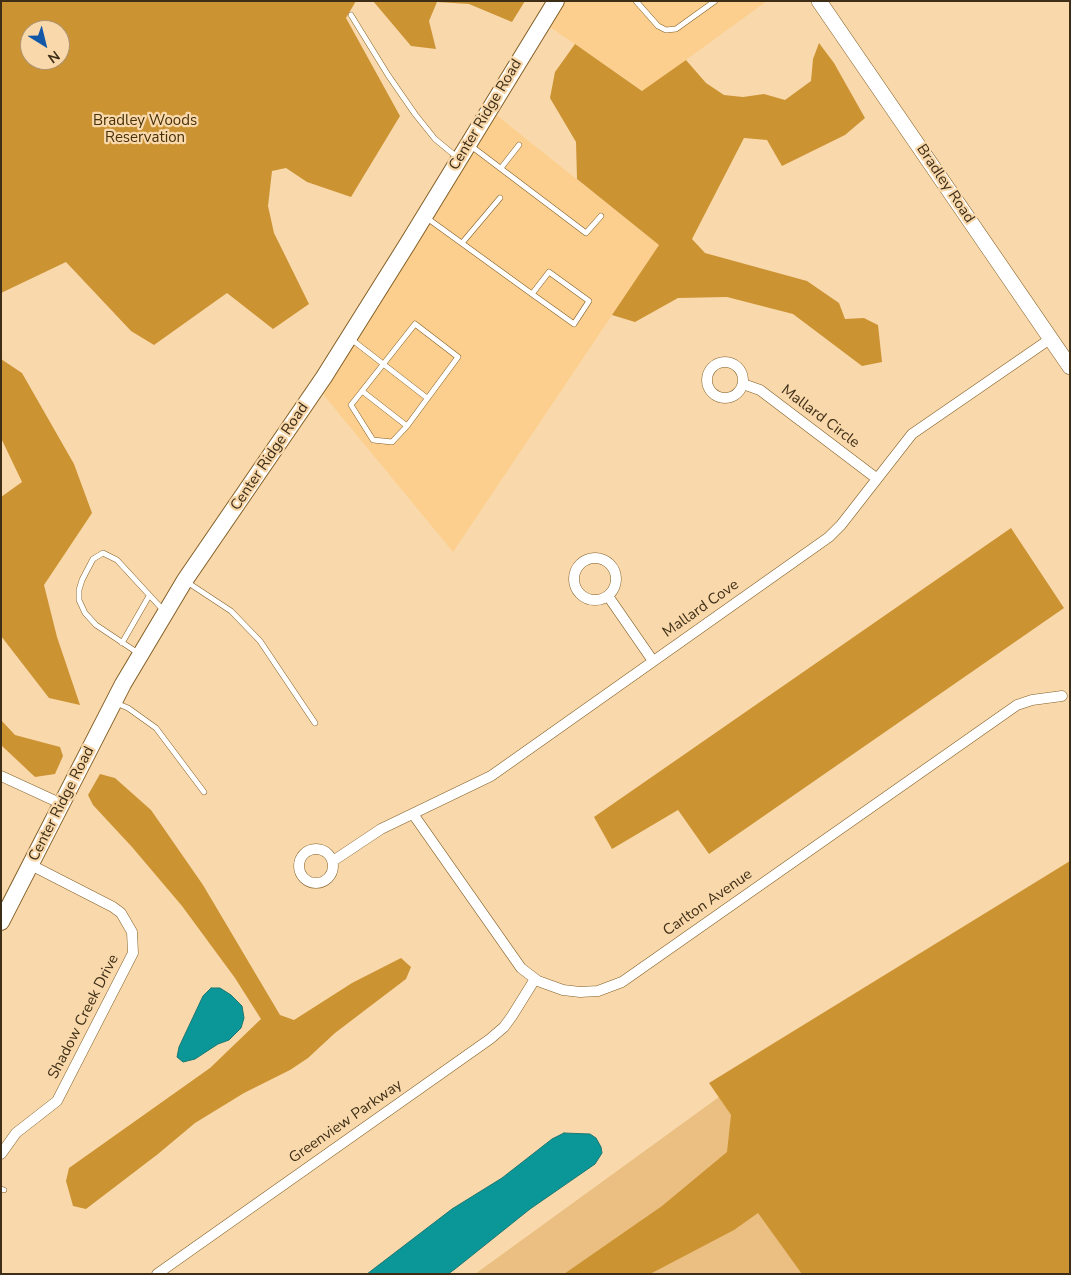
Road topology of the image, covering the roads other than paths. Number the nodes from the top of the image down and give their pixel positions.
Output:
1 (556, 1) edge
2 (636, 1) edge
3 (716, 1) edge
4 (819, 1) edge
5 (351, 14) dead end
6 (468, 144) junction
7 (519, 145) dead end
8 (459, 159) junction
9 (501, 168) junction
10 (500, 198) dead end
11 (425, 216) junction
12 (601, 216) dead end
13 (462, 243) junction
14 (532, 294) junction
15 (349, 337) junction
16 (1050, 339) junction
17 (383, 364) junction
18 (1070, 367) edge
19 (743, 384) dead end
20 (362, 391) junction
21 (427, 398) junction
22 (407, 426) junction
23 (876, 478) junction
24 (185, 580) junction
25 (149, 596) junction
26 (608, 596) junction
27 (165, 613) junction
28 (122, 643) junction
29 (140, 655) junction
30 (653, 661) junction
31 (1062, 696) dead end
32 (114, 702) junction
33 (315, 724) dead end
34 (1, 776) edge
35 (204, 792) dead end
36 (62, 804) junction
37 (413, 814) junction
38 (333, 860) dead end
39 (31, 865) junction
40 (1, 922) edge
41 (535, 979) junction
42 (1, 1154) edge
43 (157, 1274) edge

1 - 6 main road, Center Ridge Road
2 - 3 lane
4 - 16 street, Bradley Road
5 - 8 lane
6 - 8 main road, Center Ridge Road
6 - 9 lane
7 - 9 lane
8 - 11 main road, Center Ridge Road
9 - 12 lane
10 - 13 lane
11 - 13 lane
11 - 15 main road, Center Ridge Road
13 - 14 lane
14 - 14 lane
15 - 17 lane
15 - 24 main road, Center Ridge Road
16 - 18 street, Bradley Road
16 - 23 street, Mallard Cove
17 - 20 lane
17 - 21 lane
17 - 21 lane
19 - 23 street, Mallard Circle
20 - 22 lane
20 - 22 lane
21 - 22 lane
23 - 30 street, Mallard Cove
24 - 27 main road, Center Ridge Road
24 - 33 lane
25 - 27 lane
25 - 28 lane
25 - 28 lane
26 - 26 street
26 - 30 street
27 - 29 main road, Center Ridge Road
28 - 29 lane
29 - 32 main road, Center Ridge Road
30 - 37 street, Mallard Cove
31 - 41 street, Carlton Avenue
32 - 35 lane
32 - 36 main road, Center Ridge Road
34 - 36 street
36 - 39 main road, Center Ridge Road
37 - 38 street, Mallard Cove
37 - 41 street, Carlton Avenue
39 - 40 main road, Center Ridge Road
39 - 42 street, Shadow Creek Drive
41 - 43 street, Greenview Parkway

